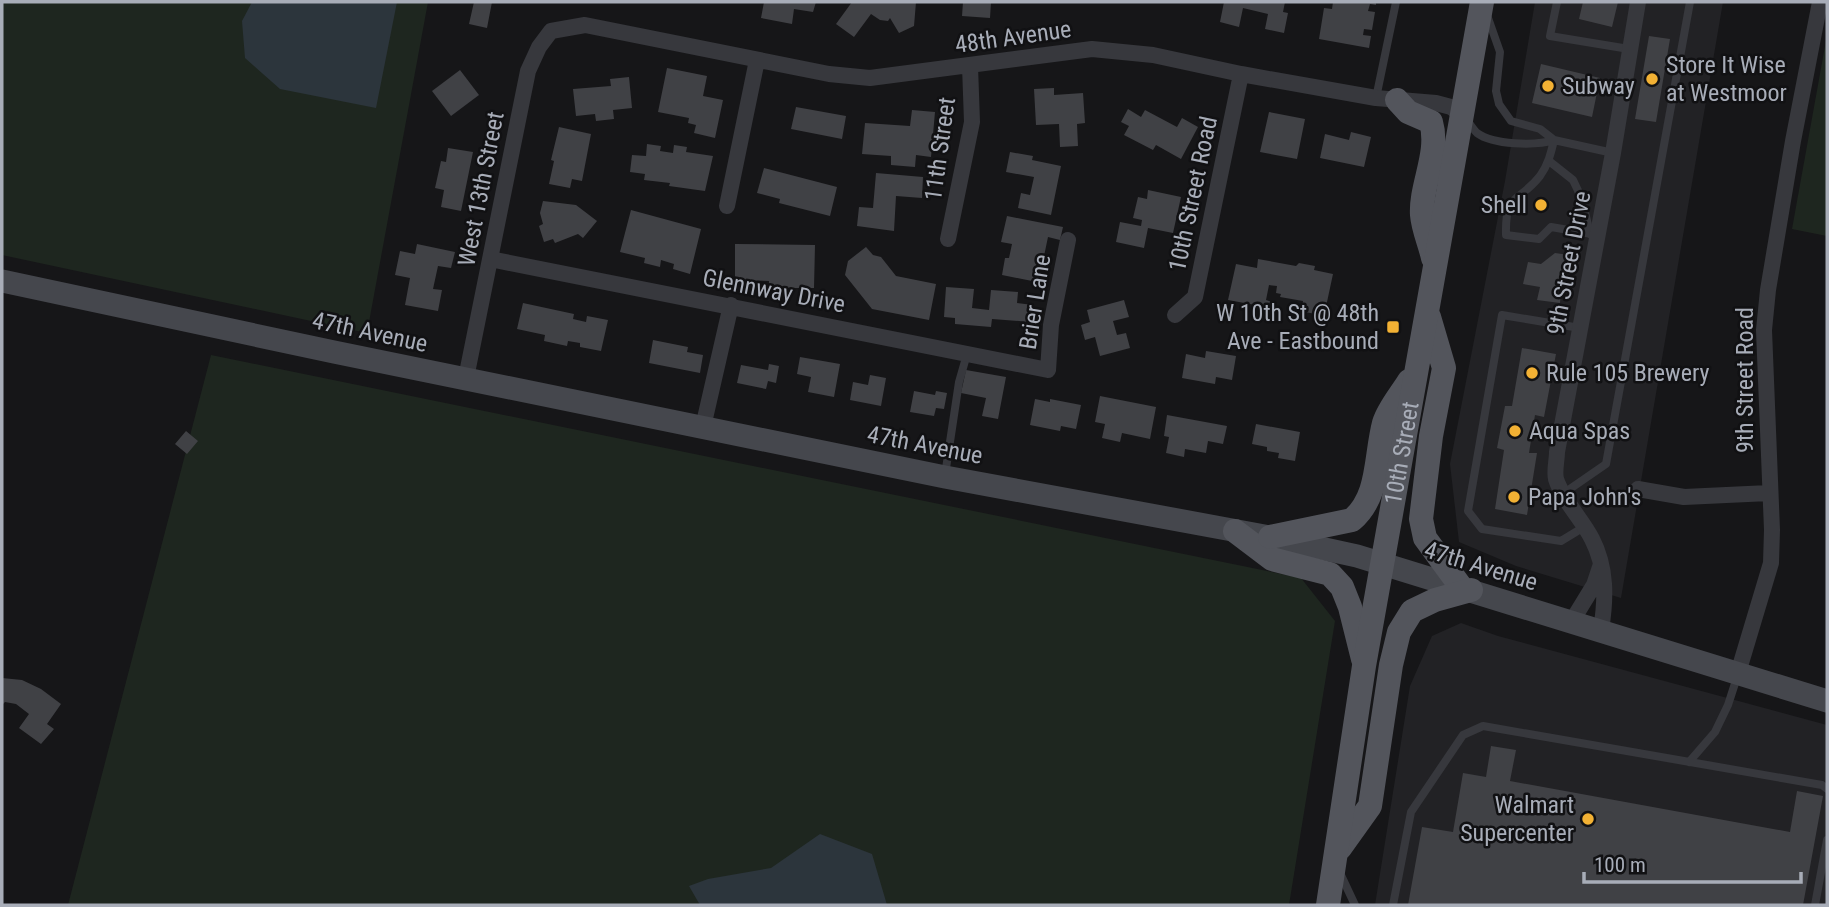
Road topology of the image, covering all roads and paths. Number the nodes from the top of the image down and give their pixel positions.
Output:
1 (1396, 2) edge
2 (1483, 2) edge
3 (1557, 2) edge
4 (1638, 2) edge
5 (1690, 2) edge
6 (1820, 2) edge
7 (567, 27) joint
8 (1629, 49) junction
9 (757, 60) junction
10 (970, 66) junction
11 (1241, 74) junction
12 (1387, 99) junction
13 (1462, 115) junction
14 (1554, 140) junction
15 (1613, 153) junction
16 (1549, 161) junction
17 (727, 206) dead end
18 (1594, 235) junction
19 (948, 239) dead end
20 (1068, 240) dead end
21 (490, 258) junction
22 (1435, 265) junction
23 (2, 281) edge
24 (732, 306) junction
25 (1427, 310) junction
26 (1175, 316) dead end
27 (1580, 328) junction
28 (967, 354) junction
29 (1417, 368) junction
30 (1048, 370) joint
31 (466, 378) junction
32 (703, 427) junction
33 (945, 477) junction
34 (1637, 489) dead end
35 (1564, 493) junction
36 (1769, 493) junction
37 (1584, 527) junction
38 (1235, 531) junction
39 (1270, 537) junction
40 (1384, 563) junction
41 (1601, 565) junction
42 (1466, 589) junction
43 (1572, 621) junction
44 (1601, 630) junction
45 (1364, 666) junction
46 (1738, 674) junction
47 (1827, 701) edge
48 (1689, 762) junction
49 (1827, 789) edge
50 (1827, 840) edge
51 (1336, 857) junction
52 (1328, 905) edge
53 (1355, 905) edge
54 (1393, 905) edge
55 (1815, 905) edge

1 - 12 lane
2 - 13 main road, 10th Street
2 - 14 lane
3 - 8 lane
4 - 8 street, 9th Street Drive
5 - 35 lane
6 - 36 street, 9th Street Road
7 - 9 street, 48th Avenue
7 - 21 street, West 13th Street
8 - 15 street, 9th Street Drive
9 - 10 street, 48th Avenue
9 - 17 street
10 - 11 street, 48th Avenue
10 - 19 street, 11th Street
11 - 12 street, 48th Avenue
11 - 26 street, 10th Street Road
12 - 13 street, 48th Avenue
12 - 22 main road
13 - 14 lane
13 - 22 main road, 10th Street
14 - 15 lane
14 - 16 lane
15 - 18 street, 9th Street Drive
16 - 18 lane
16 - 18 lane
18 - 27 street, 9th Street Drive
20 - 30 street, Brier Lane
21 - 24 street, Glennway Drive
21 - 31 street, West 13th Street
22 - 25 main road, 10th Street
23 - 31 main road, 47th Avenue
24 - 28 street, Glennway Drive
24 - 32 street
25 - 29 main road, 10th Street
25 - 42 main road
27 - 35 street, 9th Street Drive
27 - 37 lane
28 - 30 street, Glennway Drive
28 - 33 lane
29 - 39 main road
29 - 40 main road, 10th Street
31 - 32 main road, 47th Avenue
32 - 33 main road, 47th Avenue
33 - 38 main road, 47th Avenue
34 - 36 street
35 - 37 street, 9th Street Drive
36 - 46 street, 9th Street Road
37 - 41 street, 9th Street Drive
38 - 39 main road, 47th Avenue
38 - 45 main road
39 - 40 main road, 47th Avenue
40 - 42 main road, 47th Avenue
40 - 45 main road, 10th Street
41 - 43 street
41 - 44 street, 9th Street Drive
42 - 43 main road, 47th Avenue
42 - 51 main road
43 - 44 main road, 47th Avenue
44 - 46 main road, 47th Avenue
45 - 51 main road, 10th Street
46 - 47 main road, 47th Avenue
46 - 48 lane
48 - 49 lane
48 - 54 lane
50 - 55 lane
51 - 52 main road, 10th Street
51 - 53 lane

